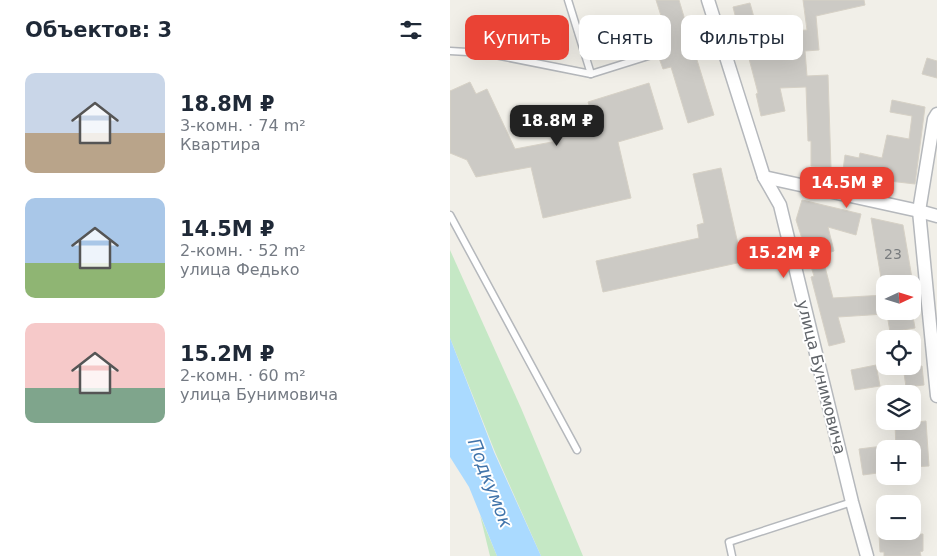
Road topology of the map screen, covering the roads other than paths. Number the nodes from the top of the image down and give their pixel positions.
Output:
1 (568, 0) edge
2 (708, 0) edge
3 (712, 15) edge
4 (450, 52) edge
5 (635, 60) edge
6 (726, 60) edge
7 (590, 74) junction
8 (937, 114) edge
9 (764, 177) junction
10 (919, 210) junction
11 (450, 215) edge
12 (937, 216) edge
13 (937, 396) edge
14 (576, 450) dead end
15 (852, 502) junction
16 (732, 556) edge
17 (867, 556) edge

1 - 7 lane
2 - 3 street, улица Бунимовича
4 - 7 lane
5 - 7 lane
6 - 9 street, улица Бунимовича
8 - 10 street
9 - 10 street
9 - 15 street, улица Бунимовича
10 - 12 street
10 - 13 street
11 - 14 lane
15 - 16 lane
15 - 17 street, улица Бунимовича

